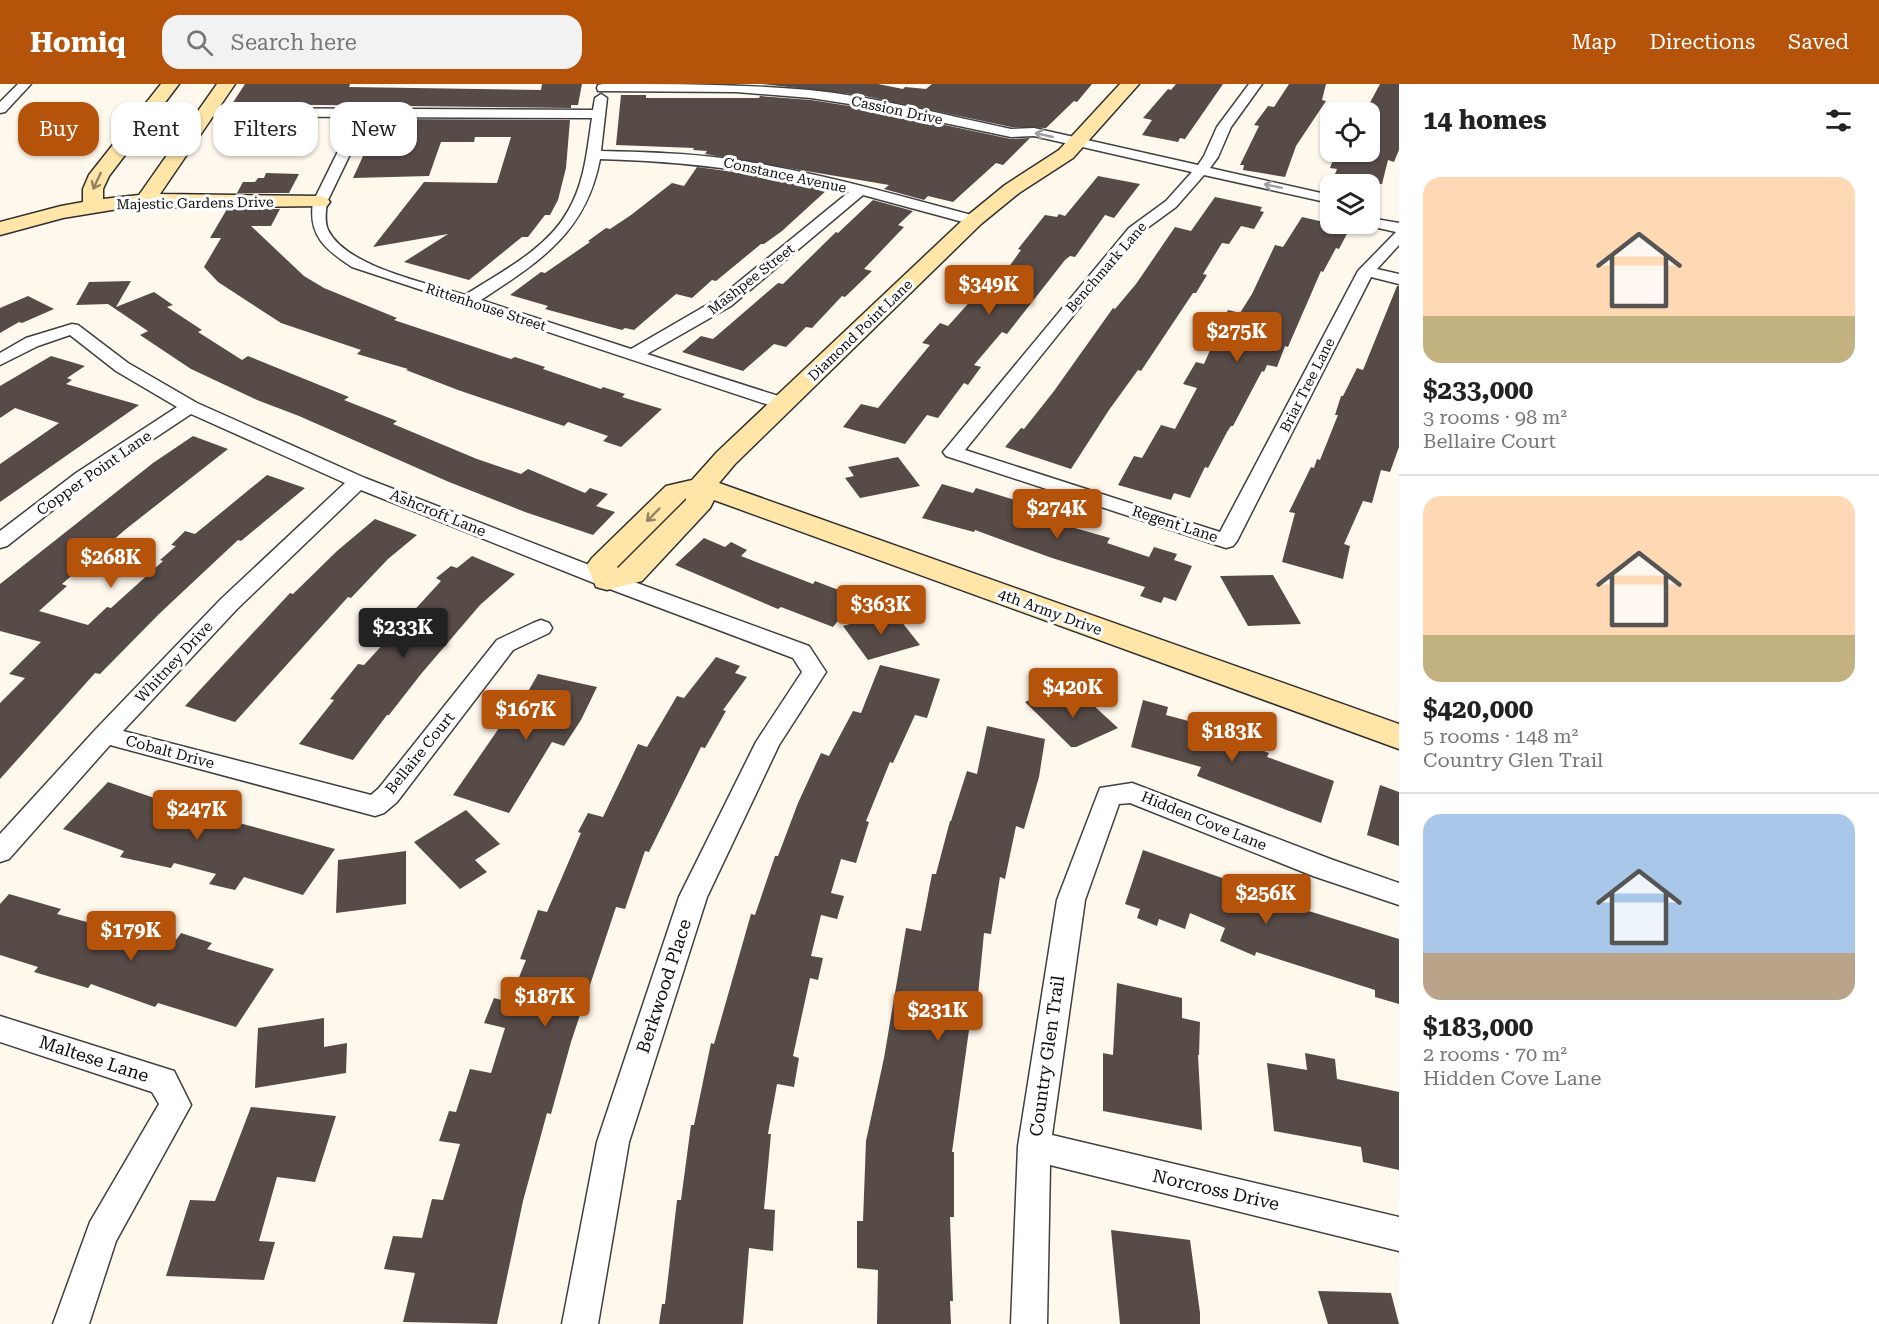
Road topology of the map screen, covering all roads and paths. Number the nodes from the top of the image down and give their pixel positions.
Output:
1 (25, 84) edge
2 (170, 84) edge
3 (226, 84) edge
4 (1130, 84) edge
5 (1256, 84) edge
6 (603, 86) edge
7 (795, 88) edge
8 (0, 109) edge
9 (207, 112) junction
10 (330, 113) edge
11 (417, 113) edge
12 (599, 114) junction
13 (1071, 148) junction
14 (342, 156) edge
15 (592, 156) junction
16 (1196, 175) junction
17 (859, 191) junction
18 (1320, 197) edge
19 (145, 201) junction
20 (320, 202) junction
21 (93, 206) junction
22 (1320, 209) edge
23 (1380, 210) edge
24 (1399, 214) edge
25 (974, 220) junction
26 (1380, 224) edge
27 (1399, 228) edge
28 (0, 229) edge
29 (1399, 236) edge
30 (1366, 272) junction
31 (1399, 279) edge
32 (468, 301) junction
33 (634, 355) junction
34 (0, 360) edge
35 (784, 404) junction
36 (190, 407) junction
37 (953, 452) joint
38 (358, 482) junction
39 (702, 486) junction
40 (0, 541) edge
41 (1226, 541) joint
42 (607, 580) junction
43 (541, 628) dead end
44 (814, 672) joint
45 (105, 735) junction
46 (1399, 737) edge
47 (1109, 795) joint
48 (375, 806) joint
49 (0, 852) edge
50 (1399, 894) edge
51 (0, 1029) edge
52 (1034, 1146) junction
53 (1399, 1234) edge
54 (71, 1324) edge
55 (580, 1324) edge
56 (1029, 1324) edge

1 - 8 street
2 -> 21 street
3 - 9 street
4 - 13 street, Diamond Point Lane
5 - 16 street, Benchmark Lane
6 - 7 street, Cassion Drive
6 - 12 street
7 - 13 street, Cassion Drive
9 - 10 street
9 - 19 street
11 - 12 street
12 - 15 street
13 - 16 street, Cassion Drive
13 - 25 street, Diamond Point Lane
14 - 20 street, Rittenhouse Street
15 - 17 street, Constance Avenue
15 - 32 street
18 -> 16 street, Cassion Drive
16 - 22 street, Cassion Drive
16 - 37 street, Benchmark Lane
17 - 25 street, Constance Avenue
17 - 33 street, Mashpee Street
19 - 20 street, Majestic Gardens Drive
19 - 21 street, Majestic Gardens Drive
20 - 32 street, Rittenhouse Street
21 - 28 street, Majestic Gardens Drive
23 - 24 street
25 - 35 street, Diamond Point Lane
26 - 27 street
29 - 30 street, Briar Tree Lane
30 - 31 street
30 - 41 street, Briar Tree Lane
32 - 33 street, Rittenhouse Street
33 - 35 street, Rittenhouse Street
34 - 36 street, Ashcroft Lane
35 - 39 street, Diamond Point Lane
36 - 38 street, Ashcroft Lane
36 - 40 street, Copper Point Lane
37 - 41 street, Regent Lane
38 - 42 street, Ashcroft Lane
38 - 45 street, Whitney Drive
39 - 42 street, Diamond Point Lane
39 - 46 street, 4th Army Drive
42 - 44 street, Ashcroft Lane
43 - 48 street, Bellaire Court
44 - 55 street, Berkwood Place
45 - 48 street, Cobalt Drive
45 - 49 street, Whitney Drive
47 - 50 street, Hidden Cove Lane
47 - 52 street, Country Glen Trail
51 - 54 street, Maltese Lane
52 - 53 street, Norcross Drive
52 - 56 street, Country Glen Trail

